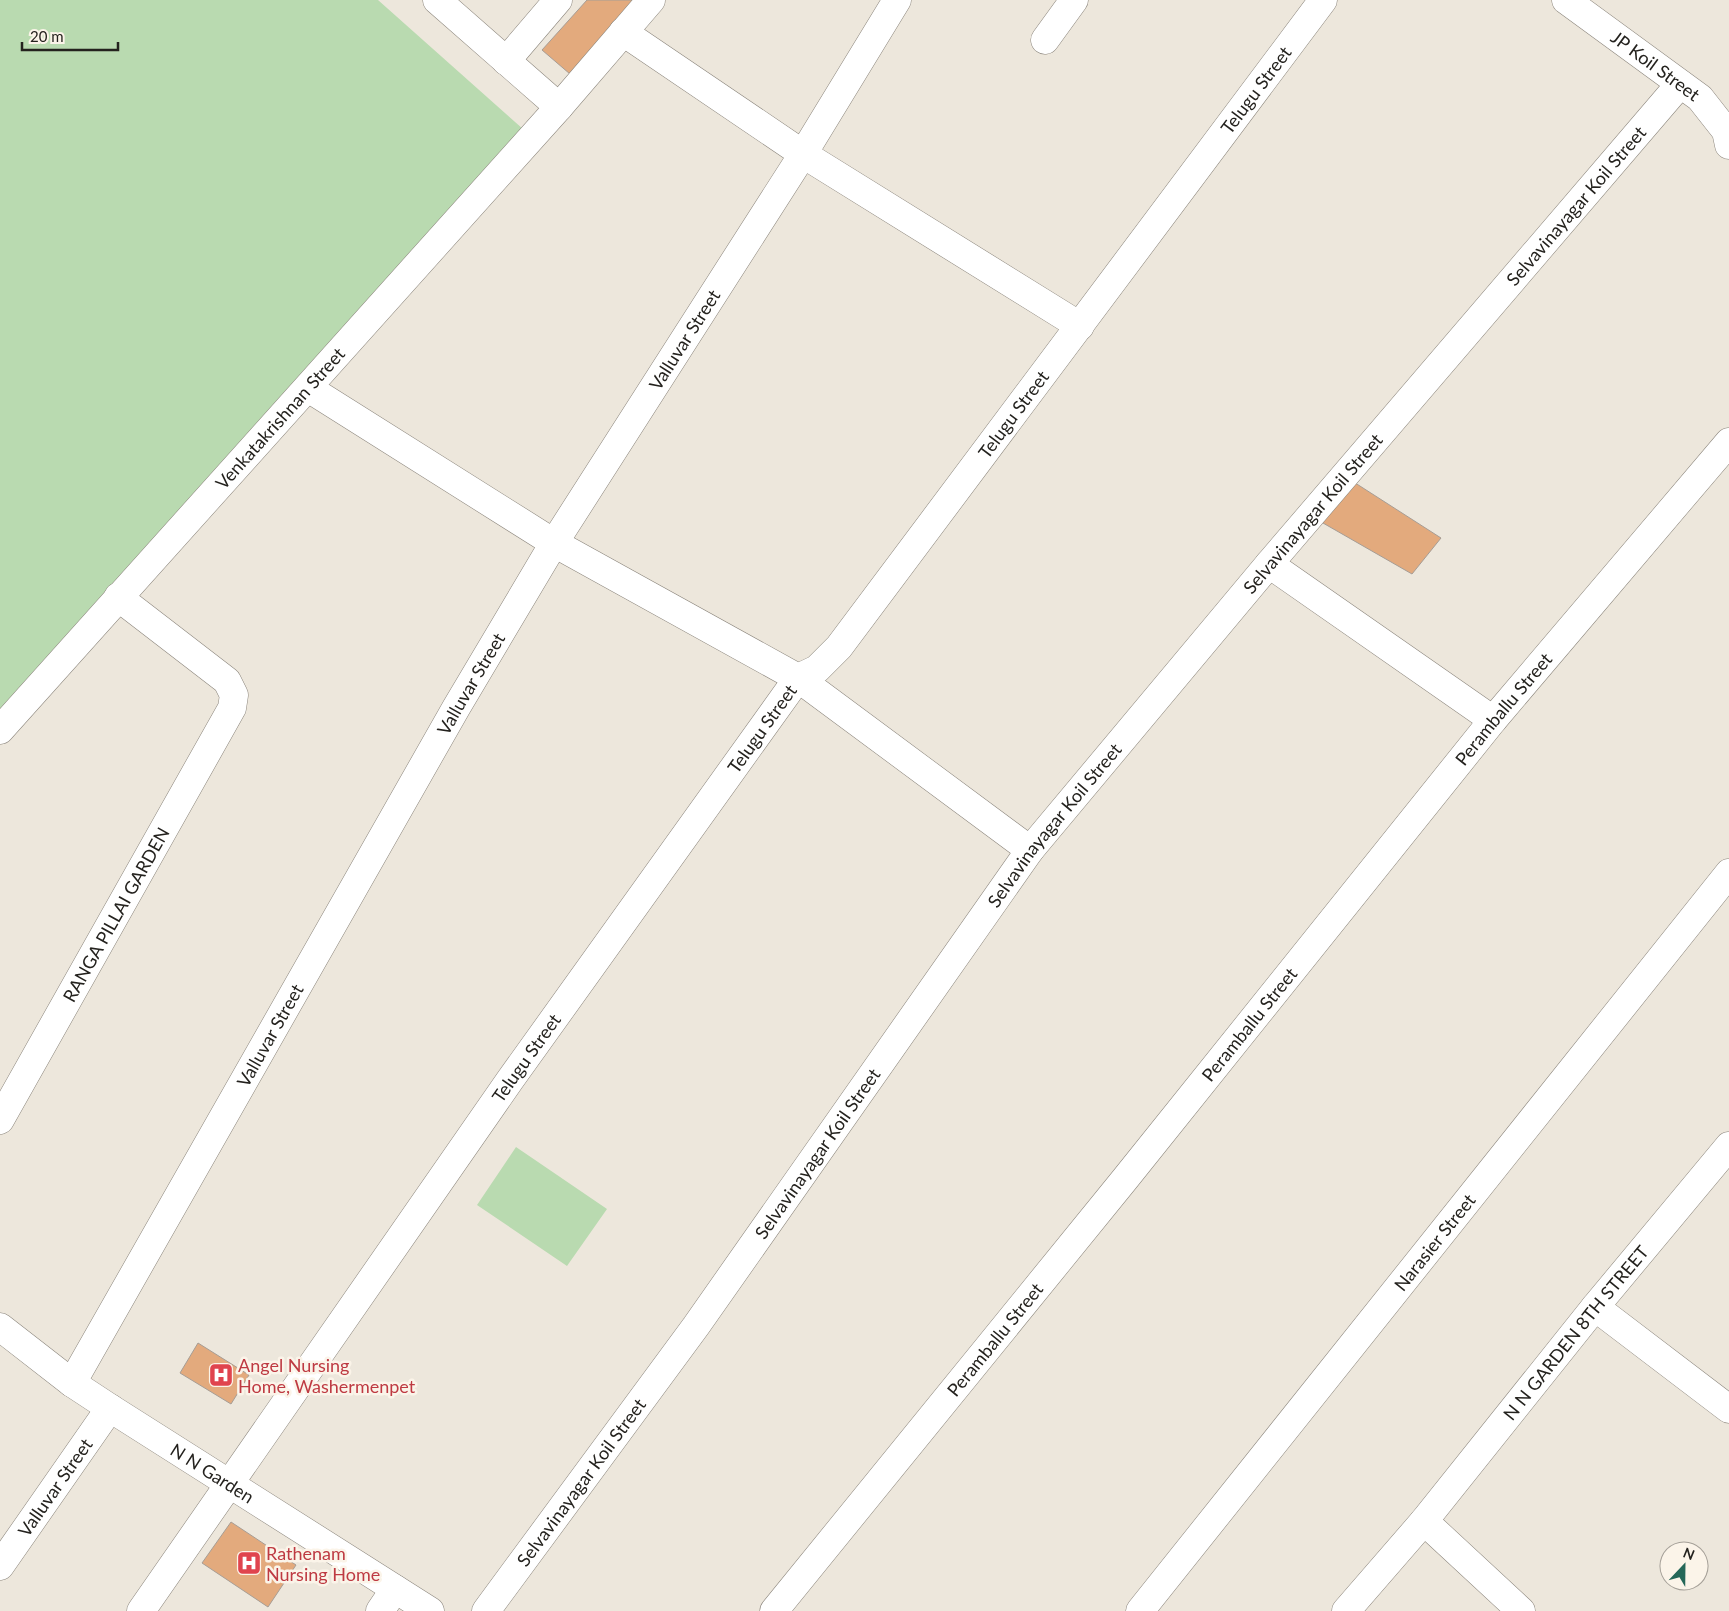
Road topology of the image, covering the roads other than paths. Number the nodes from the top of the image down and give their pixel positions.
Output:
1 (437, 0) edge
2 (558, 0) edge
3 (651, 0) edge
4 (897, 0) edge
5 (1074, 0) edge
6 (1324, 0) edge
7 (1566, 0) edge
8 (623, 32) junction
9 (1045, 40) dead end
10 (506, 61) junction
11 (1680, 84) junction
12 (559, 107) junction
13 (1729, 145) edge
14 (803, 154) junction
15 (1080, 326) junction
16 (308, 388) junction
17 (1729, 442) edge
18 (554, 543) junction
19 (1269, 564) junction
20 (118, 597) junction
21 (798, 678) junction
22 (1493, 720) junction
23 (0, 730) edge
24 (1030, 850) junction
25 (1729, 873) edge
26 (0, 1120) edge
27 (1729, 1146) edge
28 (1595, 1307) junction
29 (0, 1328) edge
30 (72, 1383) junction
31 (110, 1408) junction
32 (1729, 1410) edge
33 (231, 1483) junction
34 (1424, 1520) junction
35 (0, 1566) edge
36 (388, 1600) edge
37 (141, 1611) edge
38 (430, 1611) edge
39 (486, 1611) edge
40 (774, 1611) edge
41 (1140, 1611) edge
42 (1346, 1611) edge
43 (1521, 1611) edge

1 - 10 street
2 - 10 street
3 - 8 street, Venkatakrishnan Street
4 - 14 street, Valluvar Street
5 - 9 street
6 - 15 street, Telugu Street
7 - 11 street, JP Koil Street
8 - 12 street, Venkatakrishnan Street
8 - 14 street
10 - 12 street
11 - 13 street, JP Koil Street
11 - 19 street, Selvavinayagar Koil Street
12 - 16 street, Venkatakrishnan Street
14 - 15 street
14 - 18 street, Valluvar Street
15 - 21 street, Telugu Street
16 - 18 street
16 - 20 street, Venkatakrishnan Street
17 - 22 street, Peramballu Street
18 - 21 street
18 - 30 street, Valluvar Street
19 - 22 street
19 - 24 street, Selvavinayagar Koil Street
20 - 23 street, Venkatakrishnan Street
20 - 26 street, RANGA PILLAI GARDEN
21 - 24 street
21 - 33 street, Telugu Street
22 - 40 street, Peramballu Street
24 - 39 street, Selvavinayagar Koil Street
25 - 41 street, Narasier Street
27 - 28 street, N N GARDEN 8TH STREET
28 - 32 street
28 - 34 street, N N GARDEN 8TH STREET
29 - 30 street, N N Garden
30 - 31 street, N N Garden
31 - 33 street, N N Garden
31 - 35 street, Valluvar Street
33 - 36 street, N N Garden
33 - 37 street, Telugu Street
34 - 42 street, N N GARDEN 8TH STREET
34 - 43 street
36 - 38 street, N N Garden

